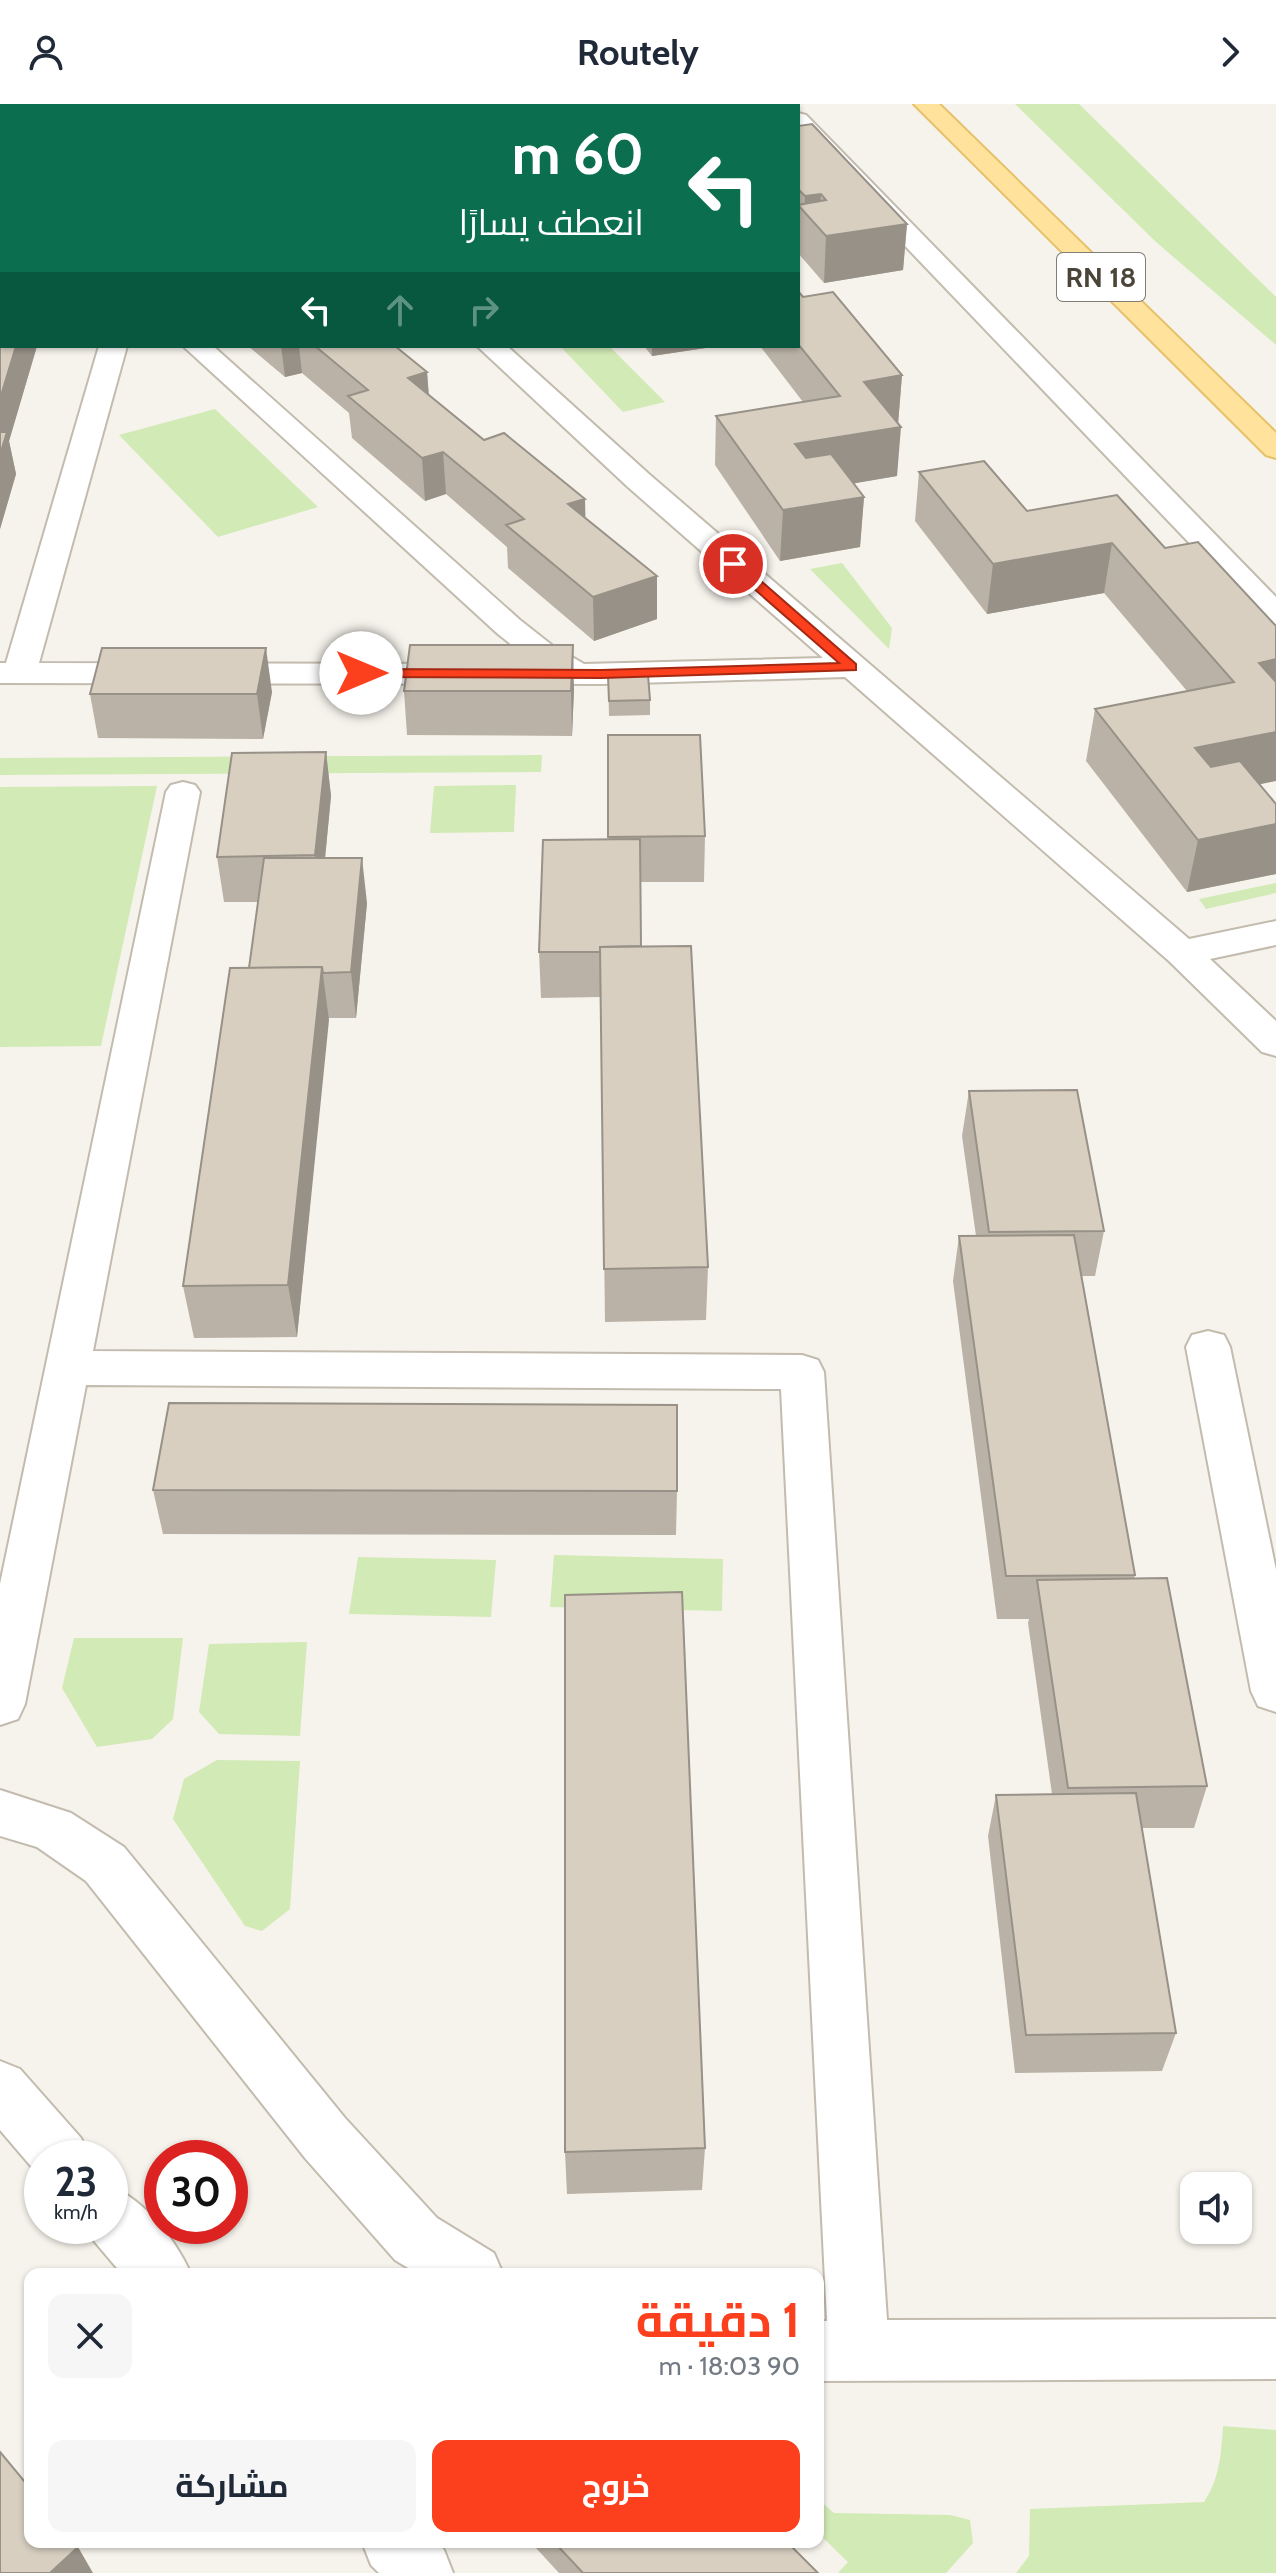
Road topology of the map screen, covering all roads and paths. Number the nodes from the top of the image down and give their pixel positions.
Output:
1 (926, 104) edge
2 (800, 122) edge
3 (112, 348) edge
4 (199, 348) edge
5 (493, 348) edge
6 (1276, 449) edge
7 (1276, 615) edge
8 (851, 667) junction
9 (10, 673) edge
10 (577, 674) junction
11 (183, 792) dead end
12 (1276, 933) edge
13 (1182, 953) junction
14 (1276, 1043) edge
15 (1208, 1347) dead end
16 (68, 1368) junction
17 (1276, 1691) edge
18 (0, 1704) edge
19 (0, 1813) edge
20 (0, 2088) edge
21 (45, 2140) edge
22 (128, 2236) edge
23 (156, 2268) edge
24 (463, 2268) edge
25 (1276, 2349) edge
26 (839, 2352) edge
27 (399, 2548) edge
28 (421, 2573) edge

1 - 6 main road, RN 18
2 - 7 street
3 - 9 street
4 - 10 street
5 - 8 street
8 - 10 street
8 - 13 street
9 - 10 street
11 - 16 street
12 - 13 street
13 - 14 street
15 - 17 street
16 - 18 street
16 - 26 street
19 - 24 street
20 - 21 street
22 - 23 street
25 - 26 street
27 - 28 street

